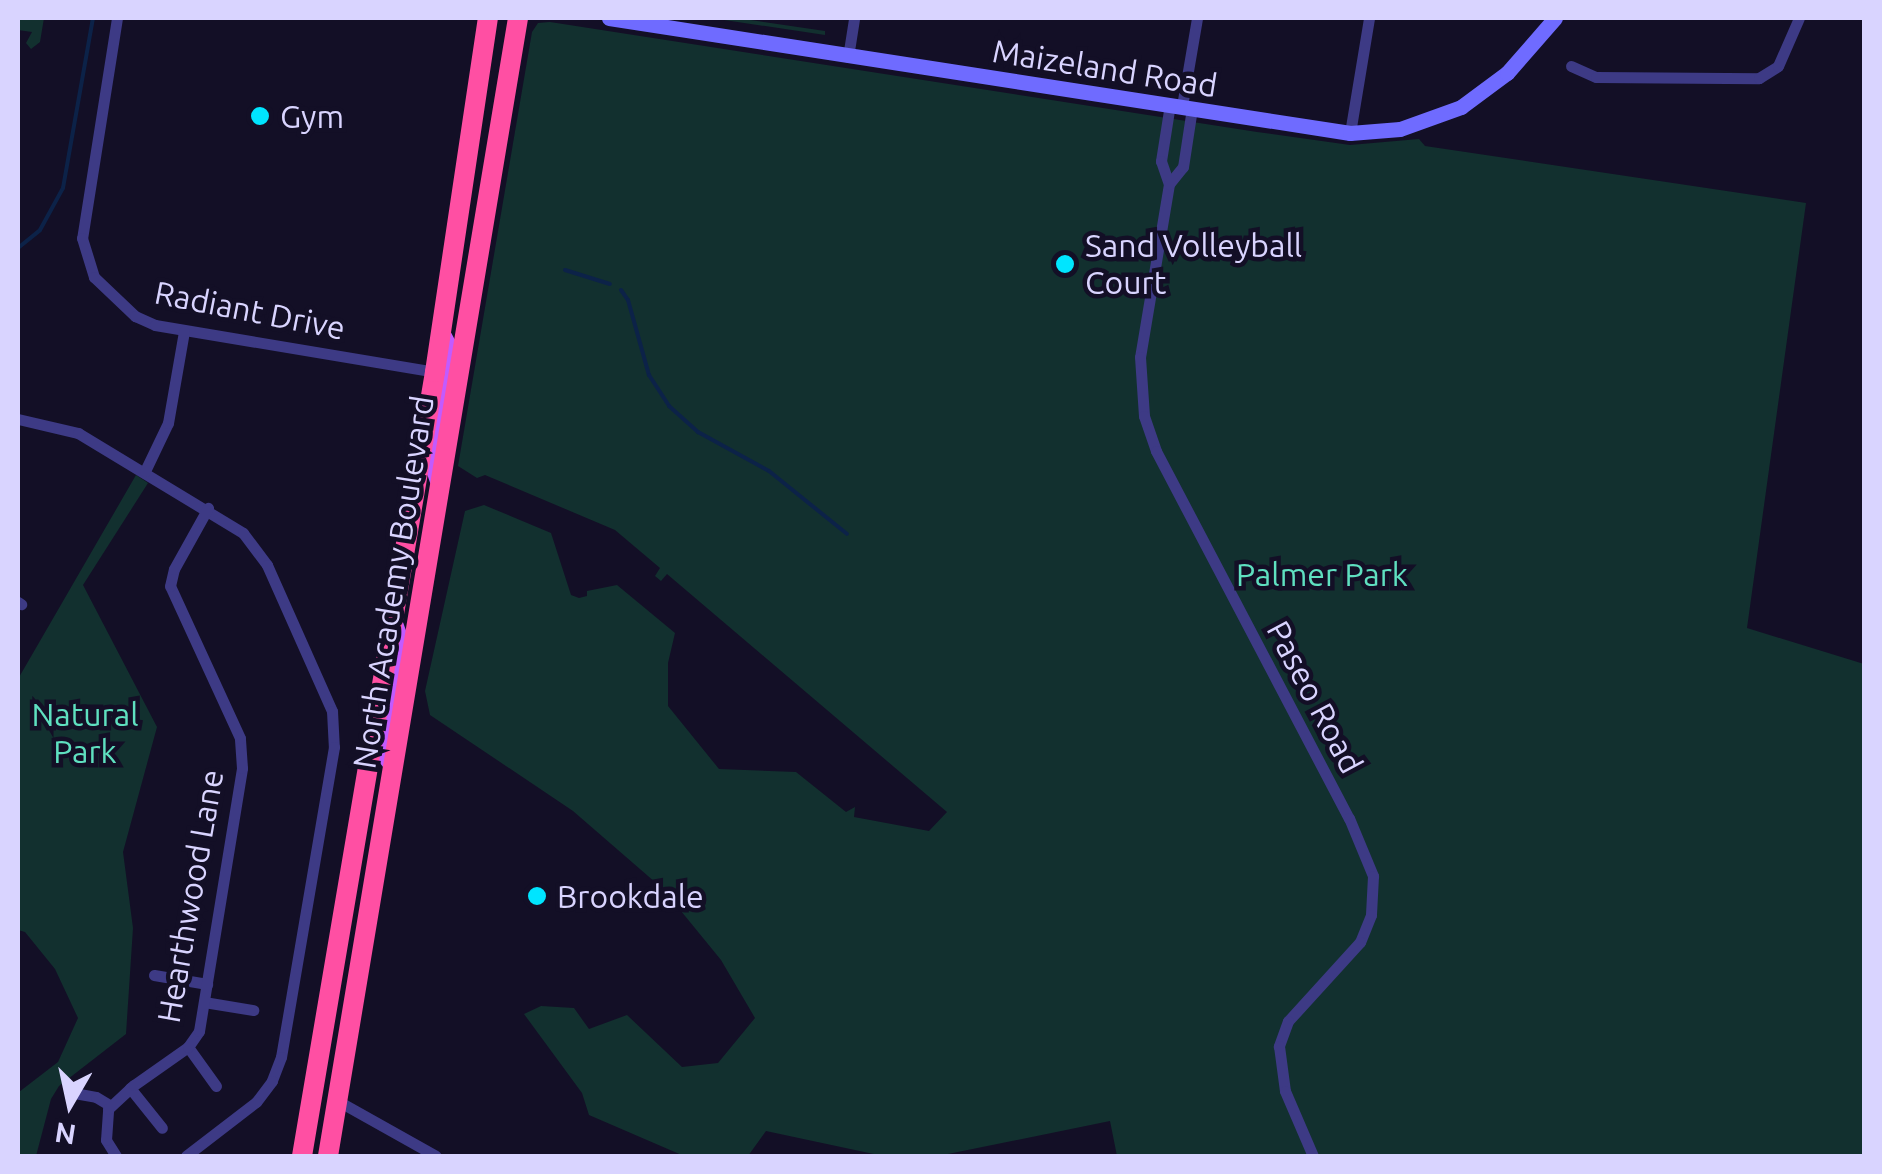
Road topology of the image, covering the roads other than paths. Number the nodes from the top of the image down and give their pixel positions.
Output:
1 (117, 18) edge
2 (488, 18) edge
3 (518, 18) edge
4 (609, 18) edge
5 (854, 18) edge
6 (1196, 18) edge
7 (1369, 18) edge
8 (1555, 18) edge
9 (1798, 18) edge
10 (848, 56) junction
11 (1570, 66) dead end
12 (1181, 106) junction
13 (1350, 133) junction
14 (1169, 184) junction
15 (184, 330) junction
16 (441, 332) junction
17 (435, 372) junction
18 (18, 420) edge
19 (145, 472) junction
20 (440, 480) junction
21 (208, 508) junction
22 (392, 620) junction
23 (393, 765) junction
24 (154, 975) dead end
25 (207, 984) junction
26 (204, 1002) junction
27 (253, 1010) dead end
28 (188, 1047) junction
29 (216, 1086) dead end
30 (130, 1088) junction
31 (74, 1093) dead end
32 (312, 1096) junction
33 (338, 1100) junction
34 (111, 1106) junction
35 (162, 1128) dead end
36 (115, 1156) edge
37 (186, 1156) edge
38 (302, 1156) edge
39 (328, 1156) edge
40 (436, 1156) edge
41 (1313, 1156) edge

1 - 15 street, Radiant Drive
2 - 16 highway, North Academy Boulevard
3 - 20 highway, North Academy Boulevard
4 - 10 main road, Maizeland Road
5 - 10 street
6 - 12 street
7 - 13 street
8 - 13 main road, Maizeland Road
9 - 11 street
10 - 12 main road, Maizeland Road
12 - 13 main road, Maizeland Road
12 - 14 street, Paseo Road
12 - 14 street, Paseo Road
14 - 41 street, Paseo Road
15 - 17 street, Radiant Drive
15 - 19 street
16 - 17 highway, North Academy Boulevard
16 - 20 main road
17 - 22 highway, North Academy Boulevard
18 - 19 street
19 - 21 street
20 - 23 highway, North Academy Boulevard
21 - 25 street, Hearthwood Lane
21 - 37 street
22 - 23 main road
22 - 32 highway, North Academy Boulevard
23 - 33 highway, North Academy Boulevard
24 - 25 street
25 - 26 street, Hearthwood Lane
26 - 27 street
26 - 28 street, Hearthwood Lane
28 - 29 street
28 - 30 street, Hearthwood Lane
30 - 34 street, Hearthwood Lane
30 - 35 street
31 - 34 street
32 - 33 main road
32 - 38 highway, North Academy Boulevard
33 - 39 highway, North Academy Boulevard
33 - 40 street
34 - 36 street

